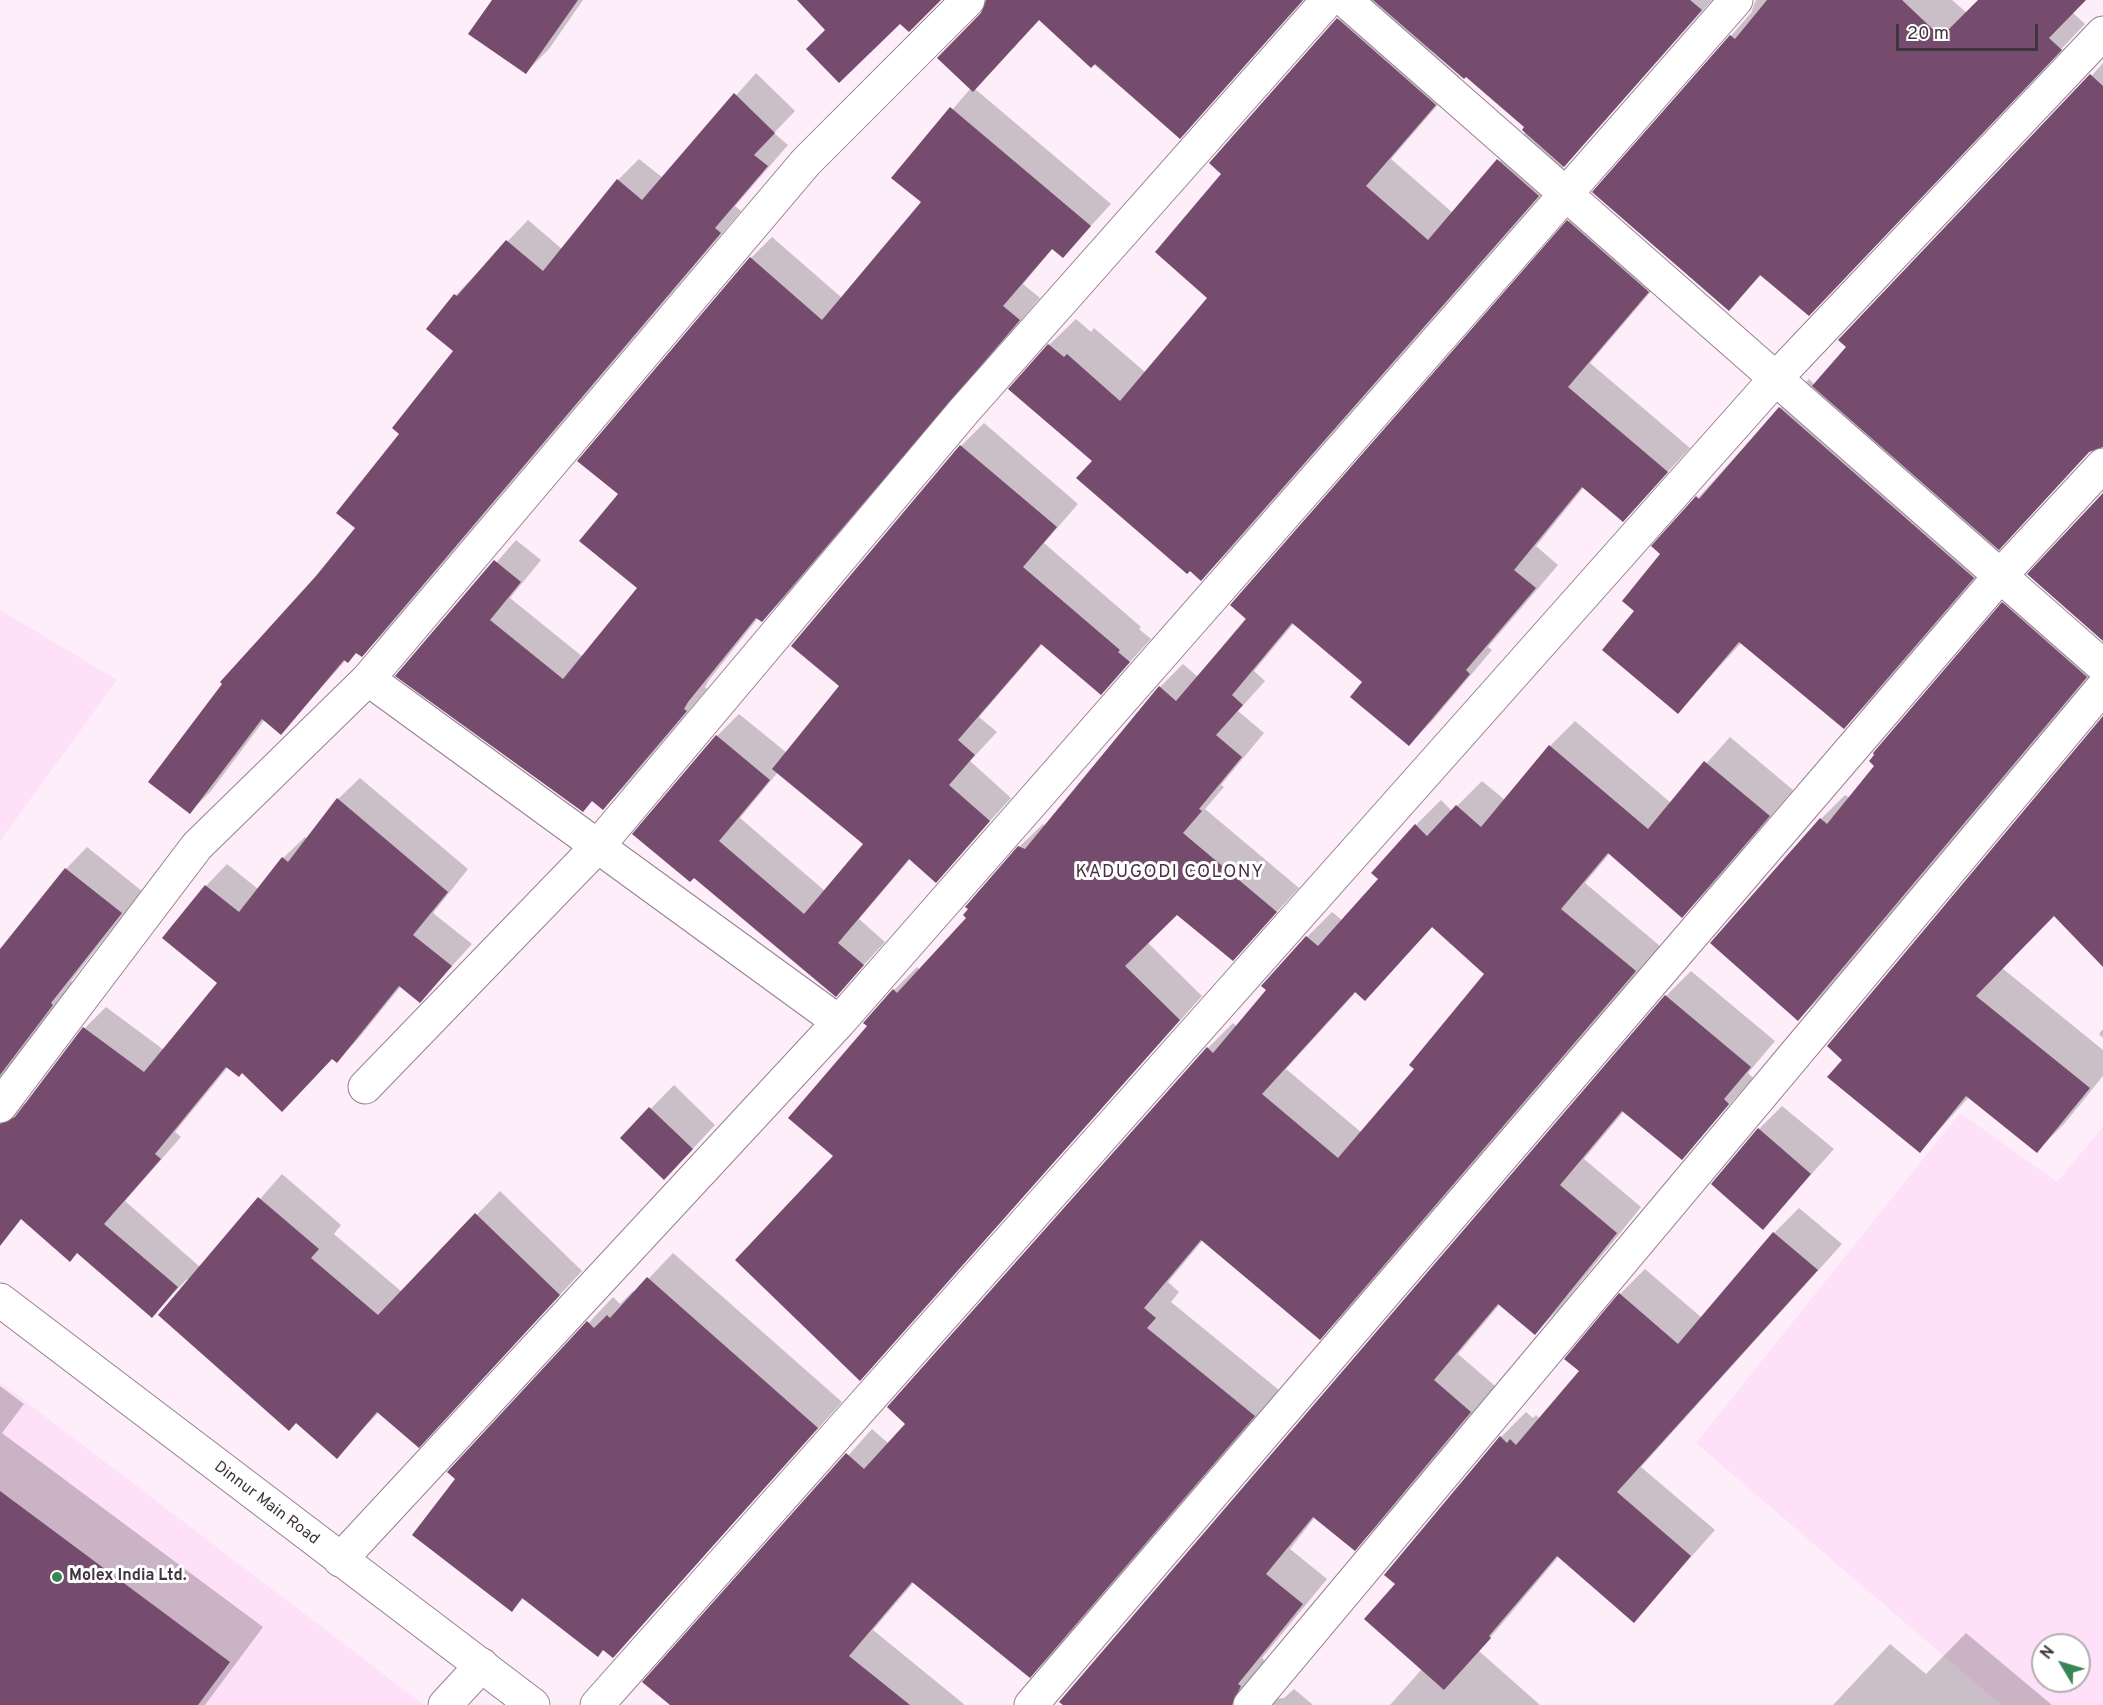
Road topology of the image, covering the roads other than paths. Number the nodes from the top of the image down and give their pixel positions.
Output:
1 (968, 0) edge
2 (1328, 0) edge
3 (1345, 0) edge
4 (1736, 0) edge
5 (2103, 33) edge
6 (1567, 194) junction
7 (1777, 376) junction
8 (2103, 465) edge
9 (2001, 575) junction
10 (2103, 666) edge
11 (368, 679) junction
12 (2103, 687) edge
13 (597, 847) junction
14 (840, 1022) junction
15 (365, 1087) dead end
16 (0, 1106) edge
17 (0, 1300) edge
18 (340, 1560) junction
19 (482, 1665) junction
20 (445, 1705) edge
21 (533, 1705) edge
22 (597, 1705) edge
23 (1031, 1705) edge
24 (1250, 1705) edge

1 - 11 street
2 - 13 street
3 - 6 street
4 - 6 street
5 - 7 street
6 - 7 street
6 - 14 street
7 - 9 street
7 - 22 street
8 - 9 street
9 - 10 street
9 - 23 street
11 - 13 street
11 - 16 street
12 - 24 street
13 - 14 street
13 - 15 street
14 - 18 street
17 - 18 street, Dinnur Main Road
18 - 19 street, Dinnur Main Road
19 - 20 street
19 - 21 street, Dinnur Main Road

